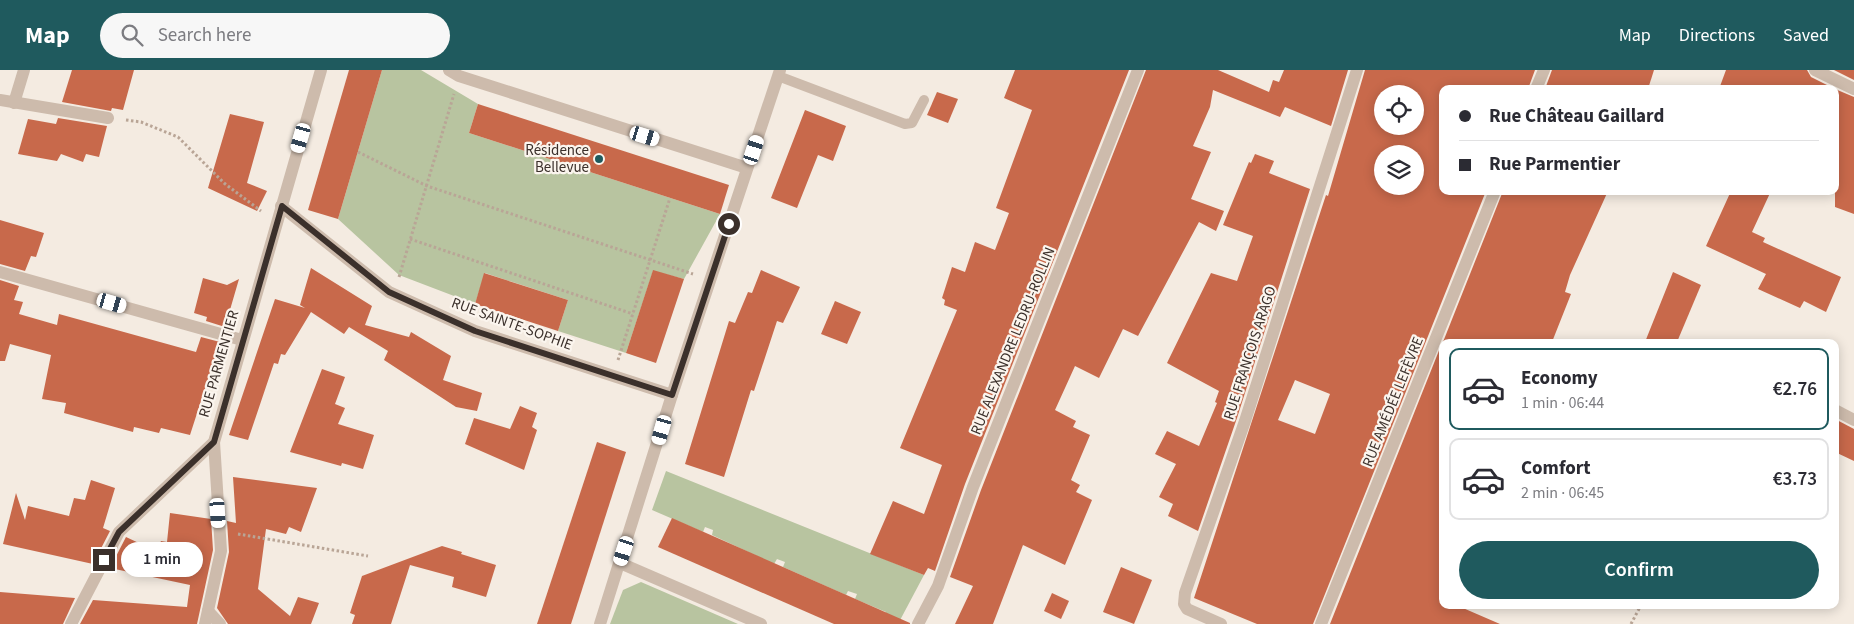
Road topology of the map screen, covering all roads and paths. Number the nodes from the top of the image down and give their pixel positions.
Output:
1 (24, 70) edge
2 (321, 70) edge
3 (1138, 70) edge
4 (1357, 70) edge
5 (1544, 70) edge
6 (1815, 70) edge
7 (454, 73) edge
8 (779, 73) edge
9 (1538, 85) edge
10 (1854, 88) edge
11 (0, 100) edge
12 (924, 100) dead end
13 (14, 103) junction
14 (108, 118) joint
15 (358, 152) dead end
16 (747, 168) junction
17 (427, 186) junction
18 (1493, 195) edge
19 (670, 198) dead end
20 (282, 206) junction
21 (277, 223) junction
22 (410, 239) junction
23 (651, 260) junction
24 (0, 272) edge
25 (711, 280) junction
26 (393, 294) junction
27 (633, 314) junction
28 (242, 340) junction
29 (613, 377) junction
30 (672, 395) junction
31 (1839, 412) edge
32 (1854, 420) edge
33 (214, 442) junction
34 (220, 531) junction
35 (368, 556) dead end
36 (620, 563) junction
37 (1639, 609) edge
38 (206, 618) edge
39 (71, 624) edge
40 (220, 624) edge
41 (600, 624) edge
42 (761, 624) edge
43 (918, 624) edge
44 (1221, 624) edge
45 (1320, 624) edge
46 (1631, 624) edge

1 - 13 street
2 - 20 street, RUE PARMENTIER
3 - 43 street, RUE ALEXANDRE LEDRU-ROLLIN
4 - 44 street, RUE FRANÇOIS ARAGO
5 - 9 street
6 - 10 street
7 - 16 street
7 - 17 path
8 - 12 lane
8 - 16 street
11 - 13 street
13 - 14 street
14 - 21 path
15 - 17 path
16 - 25 street
17 - 22 path
17 - 23 path
18 - 45 street, RUE AMÉDÉE LEFÈVRE
19 - 23 path
20 - 21 street, RUE PARMENTIER
20 - 26 street, RUE SAINTE-SOPHIE
21 - 28 street, RUE PARMENTIER
22 - 26 path
22 - 27 path
23 - 25 path
23 - 27 path
24 - 28 street
25 - 30 street
26 - 29 street, RUE SAINTE-SOPHIE
27 - 29 path
28 - 33 street, RUE PARMENTIER
29 - 30 street, RUE SAINTE-SOPHIE
30 - 36 street
31 - 32 street
33 - 34 street
33 - 39 street, RUE PARMENTIER
34 - 35 path
34 - 38 street
36 - 41 street
36 - 42 street
37 - 46 path
38 - 40 street

